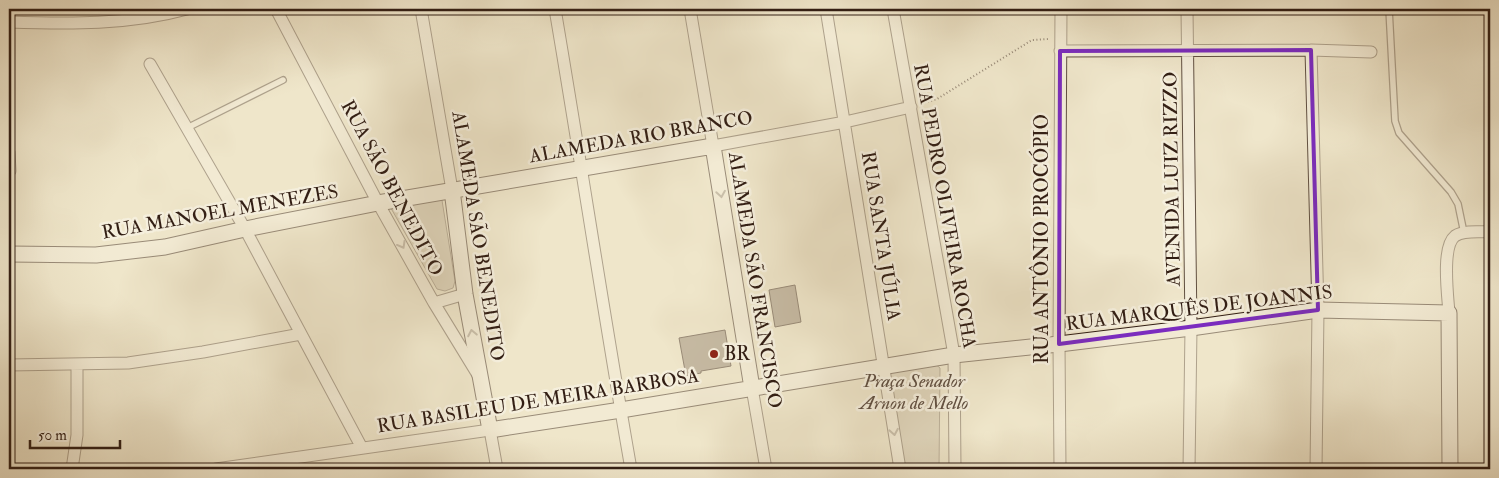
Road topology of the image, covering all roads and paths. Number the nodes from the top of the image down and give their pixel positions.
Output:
1 (187, 9) edge
2 (276, 9) edge
3 (421, 9) edge
4 (556, 9) edge
5 (690, 9) edge
6 (826, 9) edge
7 (893, 9) edge
8 (1061, 9) edge
9 (1187, 9) edge
10 (1389, 9) edge
11 (9, 22) edge
12 (1061, 39) junction
13 (1187, 50) junction
14 (1311, 50) junction
15 (1060, 51) junction
16 (1371, 52) dead end
17 (150, 64) dead end
18 (282, 80) dead end
19 (911, 107) junction
20 (845, 122) junction
21 (187, 128) junction
22 (713, 146) junction
23 (9, 152) edge
24 (582, 168) junction
25 (10, 171) edge
26 (452, 190) junction
27 (378, 203) junction
28 (245, 229) junction
29 (1490, 232) edge
30 (1464, 233) junction
31 (9, 254) edge
32 (465, 294) junction
33 (434, 303) junction
34 (1318, 310) junction
35 (1449, 313) junction
36 (1191, 328) junction
37 (301, 334) junction
38 (1059, 344) junction
39 (954, 355) junction
40 (77, 364) junction
41 (9, 365) edge
42 (883, 366) junction
43 (481, 381) junction
44 (752, 388) junction
45 (621, 410) junction
46 (490, 430) junction
47 (362, 448) junction
48 (72, 469) edge
49 (216, 469) edge
50 (497, 469) edge
51 (631, 469) edge
52 (766, 469) edge
53 (900, 469) edge
54 (955, 469) edge
55 (1060, 469) edge
56 (1189, 469) edge
57 (1316, 469) edge
58 (1450, 469) edge

1 - 11 street
2 - 27 street, RUA SÃO BENEDITO
3 - 26 street, ALAMEDA SÃO BENEDITO
4 - 24 street
5 - 22 street, ALAMEDA SÃO FRANCISCO
6 - 20 street, RUA SANTA JÚLIA
7 - 19 street, RUA PEDRO OLIVEIRA ROCHA
8 - 12 street, RUA ANTÔNIO PROCÓPIO
9 - 13 street, AVENIDA LUIZ RIZZO
10 - 30 lane
12 - 15 street, RUA ANTÔNIO PROCÓPIO
12 - 19 path
13 - 14 street
13 - 15 street
13 - 36 street, AVENIDA LUIZ RIZZO
14 - 16 street
14 - 34 street
15 - 38 street, RUA ANTÔNIO PROCÓPIO
17 - 21 street
18 - 21 lane
19 - 20 street, ALAMEDA RIO BRANCO
19 - 39 street, RUA PEDRO OLIVEIRA ROCHA
20 - 22 street, ALAMEDA RIO BRANCO
20 - 42 street, RUA SANTA JÚLIA
21 - 28 street
22 - 24 street, ALAMEDA RIO BRANCO
22 -> 44 street, ALAMEDA SÃO FRANCISCO
23 - 25 street
24 - 26 street, ALAMEDA RIO BRANCO
24 - 45 street
26 - 27 street, ALAMEDA RIO BRANCO
26 - 32 street, ALAMEDA SÃO BENEDITO
27 - 28 street, RUA MANOEL MENEZES
27 -> 33 street, RUA SÃO BENEDITO
28 - 31 street, RUA MANOEL MENEZES
28 - 37 street
29 - 30 street
30 - 35 street
32 - 33 street
43 -> 32 street, ALAMEDA SÃO BENEDITO
33 - 43 street, RUA SÃO BENEDITO
34 - 35 street, RUA MARQUÊS DE JOANNIS
34 - 36 street, RUA MARQUÊS DE JOANNIS
34 - 57 street
35 - 58 street
36 - 38 street, RUA MARQUÊS DE JOANNIS
36 - 56 street, AVENIDA LUIZ RIZZO
37 - 40 street
37 - 47 street
38 - 39 street, RUA MARQUÊS DE JOANNIS
38 - 55 street, RUA ANTÔNIO PROCÓPIO
39 - 42 street, RUA BASILEU DE MEIRA BARBOSA
39 - 54 street, RUA PEDRO OLIVEIRA ROCHA
40 - 41 street
40 - 48 street
42 - 44 street, RUA BASILEU DE MEIRA BARBOSA
42 -> 53 street, RUA SANTA JÚLIA
43 - 46 street, ALAMEDA SÃO BENEDITO
44 - 45 street, RUA BASILEU DE MEIRA BARBOSA
44 - 52 street, ALAMEDA SÃO FRANCISCO
45 - 46 street, RUA BASILEU DE MEIRA BARBOSA
45 - 51 street
46 - 47 street, RUA BASILEU DE MEIRA BARBOSA
46 - 50 street, ALAMEDA SÃO BENEDITO
47 - 49 street, RUA BASILEU DE MEIRA BARBOSA

